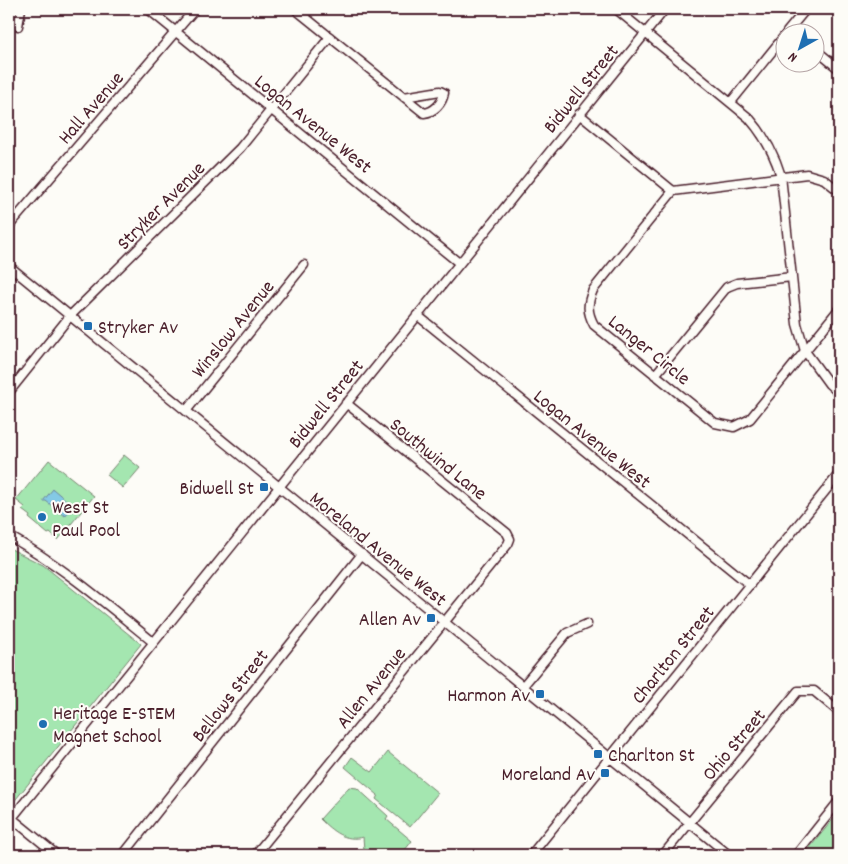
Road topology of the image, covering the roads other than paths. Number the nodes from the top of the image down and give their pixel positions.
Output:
1 (21, 9) edge
2 (148, 9) edge
3 (195, 9) edge
4 (295, 9) edge
5 (616, 9) edge
6 (665, 9) edge
7 (806, 9) edge
8 (796, 22) edge
9 (18, 26) dead end
10 (176, 32) junction
11 (645, 33) junction
12 (330, 37) junction
13 (776, 48) edge
14 (826, 58) edge
15 (839, 69) edge
16 (404, 97) junction
17 (731, 102) junction
18 (272, 110) junction
19 (579, 114) junction
20 (781, 176) junction
21 (673, 191) junction
22 (839, 191) edge
23 (9, 226) edge
24 (459, 263) junction
25 (304, 265) dead end
26 (9, 266) edge
27 (792, 277) junction
28 (839, 309) edge
29 (417, 315) junction
30 (70, 316) junction
31 (805, 351) junction
32 (655, 375) junction
33 (9, 392) edge
34 (839, 393) edge
35 (346, 403) junction
36 (186, 411) junction
37 (839, 474) edge
38 (278, 486) junction
39 (9, 536) edge
40 (510, 539) joint
41 (362, 554) junction
42 (750, 585) junction
43 (444, 622) junction
44 (587, 624) dead end
45 (153, 642) junction
46 (523, 686) junction
47 (839, 712) edge
48 (610, 757) junction
49 (839, 801) edge
50 (10, 817) edge
51 (689, 823) junction
52 (57, 855) edge
53 (123, 855) edge
54 (255, 855) edge
55 (531, 855) edge
56 (663, 855) edge
57 (728, 855) edge
58 (796, 855) edge

1 - 9 street
2 - 10 street, Logan Avenue West
3 - 10 street, Hall Avenue
4 - 12 street
5 - 11 street
6 - 11 street, Bidwell Street
7 - 8 street
10 - 18 street, Logan Avenue West
10 - 23 street, Hall Avenue
11 - 17 street
11 - 19 street, Bidwell Street
12 - 16 street
12 - 18 street, Stryker Avenue
13 - 17 street
14 - 15 street
16 - 16 street
17 - 20 street
18 - 24 street, Logan Avenue West
18 - 30 street, Stryker Avenue
19 - 21 street
19 - 24 street, Bidwell Street
20 - 21 street
20 - 22 street
20 - 27 street
21 - 32 street, Langer Circle
24 - 29 street, Bidwell Street
25 - 36 street, Winslow Avenue
26 - 30 street, Moreland Avenue West
27 - 31 street
27 - 32 street
28 - 31 street, Langer Circle
29 - 35 street, Bidwell Street
29 - 42 street, Logan Avenue West
30 - 33 street, Stryker Avenue
30 - 36 street, Moreland Avenue West
31 - 32 street, Langer Circle
31 - 34 street
35 - 38 street, Bidwell Street
35 - 40 street, Southwind Lane
36 - 38 street, Moreland Avenue West
37 - 42 street, Charlton Street
38 - 41 street, Moreland Avenue West
38 - 45 street, Bidwell Street
39 - 45 street
40 - 43 street, Allen Avenue
41 - 43 street, Moreland Avenue West
41 - 53 street, Bellows Street
42 - 48 street, Charlton Street
43 - 46 street, Moreland Avenue West
43 - 54 street, Allen Avenue
44 - 46 street
45 - 50 street, Bidwell Street
46 - 48 street, Moreland Avenue West
47 - 51 street, Ohio Street
48 - 51 street, Moreland Avenue West
48 - 55 street, Charlton Street
49 - 58 street
50 - 52 street
51 - 56 street, Ohio Street
51 - 57 street, Moreland Avenue West

